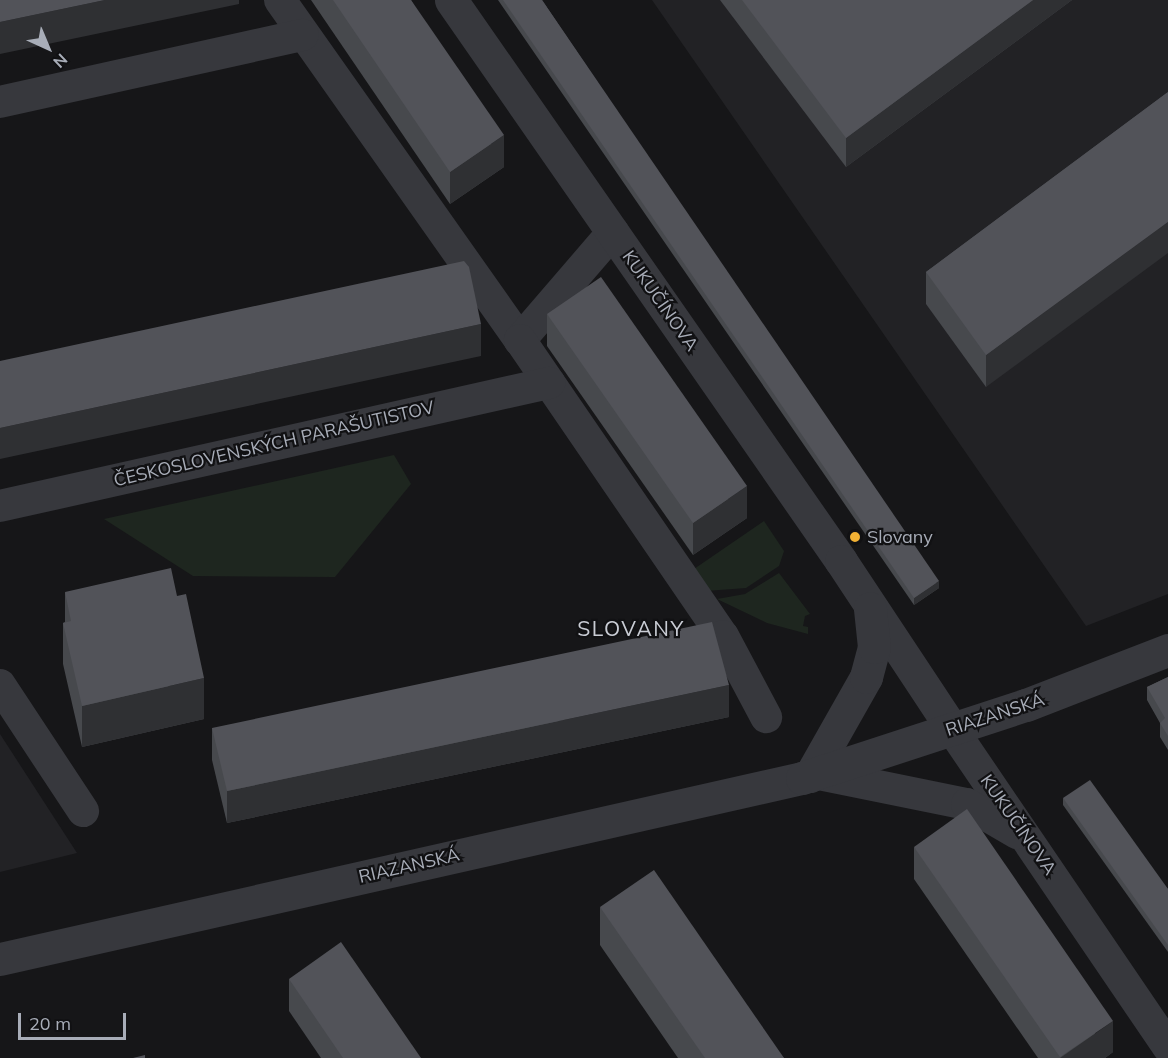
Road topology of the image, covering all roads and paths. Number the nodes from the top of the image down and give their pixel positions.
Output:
1 (451, 0) edge
2 (292, 19) edge
3 (0, 102) edge
4 (613, 232) junction
5 (520, 340) junction
6 (549, 383) junction
7 (0, 506) edge
8 (869, 603) junction
9 (1168, 650) edge
10 (0, 685) edge
11 (766, 717) dead end
12 (952, 729) junction
13 (815, 775) junction
14 (83, 811) dead end
15 (1035, 846) junction
16 (0, 959) edge
17 (1168, 1047) edge

1 - 4 street, KUKUČÍNOVA
2 - 3 street
2 - 5 street
4 - 5 street
4 - 8 street, KUKUČÍNOVA
5 - 6 street
6 - 7 street, ČESKOSLOVENSKÝCH PARAŠUTISTOV
6 - 11 street
8 - 12 street, KUKUČÍNOVA
8 - 13 street, KUKUČÍNOVA
9 - 12 street, RIAZANSKÁ
10 - 14 street
12 - 13 street, RIAZANSKÁ
12 - 15 street, KUKUČÍNOVA
13 - 15 street, RIAZANSKÁ
13 - 16 street, RIAZANSKÁ
15 - 17 street, KUKUČÍNOVA

